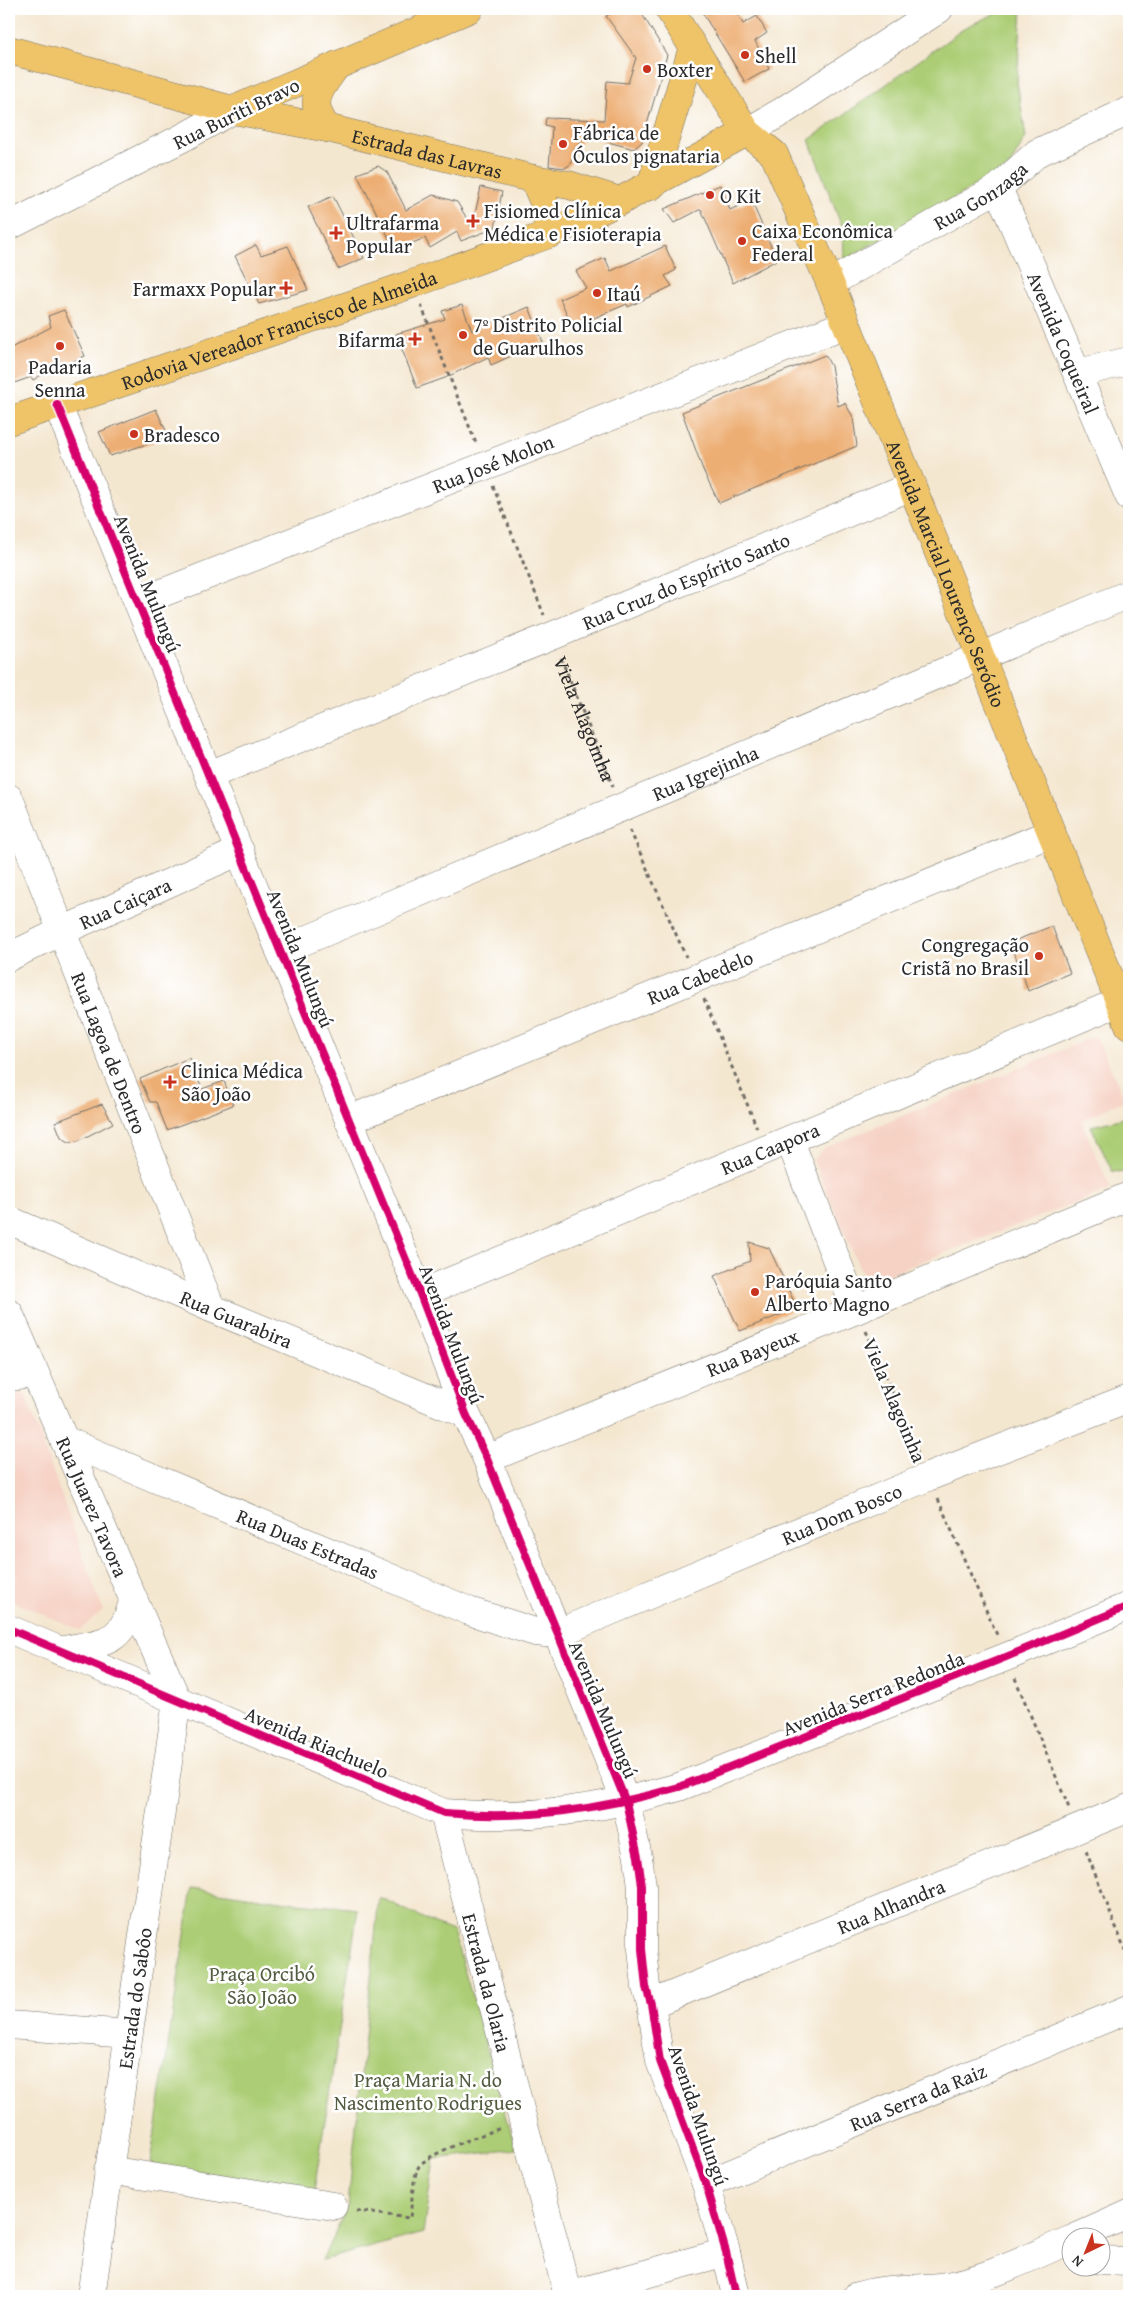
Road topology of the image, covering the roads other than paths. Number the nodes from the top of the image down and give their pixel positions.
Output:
1 (468, 9) edge
2 (669, 9) edge
3 (939, 9) edge
4 (693, 47) junction
5 (9, 50) edge
6 (338, 66) junction
7 (233, 110) junction
8 (1129, 111) edge
9 (328, 128) junction
10 (747, 132) junction
11 (534, 179) junction
12 (651, 186) junction
13 (998, 188) junction
14 (620, 201) junction
15 (9, 226) edge
16 (549, 234) junction
17 (830, 283) junction
18 (846, 324) junction
19 (1129, 361) edge
20 (1078, 373) junction
21 (57, 404) junction
22 (9, 421) edge
23 (912, 486) junction
24 (1129, 496) edge
25 (1129, 594) edge
26 (139, 602) junction
27 (980, 657) junction
28 (209, 776) junction
29 (9, 798) edge
30 (1051, 833) junction
31 (240, 851) junction
32 (62, 931) junction
33 (280, 951) junction
34 (9, 957) edge
35 (1124, 1014) edge
36 (349, 1120) junction
37 (778, 1145) junction
38 (1129, 1196) edge
39 (9, 1220) edge
40 (420, 1294) junction
41 (211, 1308) junction
42 (856, 1310) junction
43 (9, 1313) edge
44 (22, 1376) edge
45 (1129, 1398) edge
46 (466, 1414) junction
47 (64, 1440) junction
48 (487, 1459) junction
49 (133, 1601) junction
50 (1129, 1606) edge
51 (9, 1629) edge
52 (556, 1634) junction
53 (60, 1651) junction
54 (176, 1700) junction
55 (626, 1802) junction
56 (1129, 1808) edge
57 (444, 1814) junction
58 (651, 2004) junction
59 (1129, 2009) edge
60 (9, 2025) edge
61 (128, 2034) junction
62 (108, 2170) junction
63 (706, 2184) junction
64 (333, 2206) road end
65 (1129, 2214) edge
66 (1098, 2228) edge
67 (1060, 2244) edge
68 (726, 2252) junction
69 (1026, 2259) junction
70 (1060, 2260) edge
71 (1110, 2260) edge
72 (1129, 2261) edge
73 (91, 2296) edge
74 (567, 2296) edge
75 (736, 2296) edge
76 (857, 2296) edge

1 - 6 main road, Rua Buriti Bravo
2 - 4 main road, Avenida Marcial Lourenço Seródio
3 - 10 street
4 - 10 main road, Avenida Marcial Lourenço Seródio
4 - 12 main road
5 - 7 main road, Estrada das Lavras
6 - 7 main road, Rua Buriti Bravo
6 - 9 main road
7 - 9 main road, Estrada das Lavras
7 - 15 street, Rua Buriti Bravo
8 - 13 street, Rua Gonzaga
9 - 11 main road, Estrada das Lavras
10 - 12 main road
10 - 17 main road, Avenida Marcial Lourenço Seródio
11 - 14 main road, Estrada das Lavras
11 - 16 main road
12 - 14 main road
13 - 17 street, Rua Gonzaga
13 - 20 street, Avenida Coqueiral
14 - 16 main road, Rodovia Vereador Francisco de Almeida
16 - 21 main road, Rodovia Vereador Francisco de Almeida
17 - 18 main road, Avenida Marcial Lourenço Seródio
18 - 23 main road, Avenida Marcial Lourenço Seródio
18 - 26 street, Rua José Molon
19 - 20 street
20 - 24 street, Avenida Coqueiral
21 - 22 main road, Rodovia Vereador Francisco de Almeida
21 - 26 street, Avenida Mulungú
23 - 27 main road, Avenida Marcial Lourenço Seródio
23 - 28 street, Rua Cruz do Espírito Santo
25 - 27 street, Rua Igrejinha
26 - 28 street, Avenida Mulungú
27 - 30 main road, Avenida Marcial Lourenço Seródio
27 - 33 street, Rua Igrejinha
28 - 31 street, Avenida Mulungú
29 - 32 street, Rua Lagoa de Dentro
30 - 35 main road, Avenida Marcial Lourenço Seródio
30 - 36 street, Rua Cabedelo
31 - 32 street, Rua Caiçara
31 - 33 street, Avenida Mulungú
32 - 34 street, Rua Caiçara
32 - 41 street, Rua Lagoa de Dentro
33 - 36 street, Avenida Mulungú
35 - 37 street, Rua Caapora
36 - 40 street, Avenida Mulungú
37 - 40 street, Rua Caapora
37 - 42 street
38 - 42 street, Rua Bayeux
39 - 41 street, Rua Guarabira
40 - 46 street, Avenida Mulungú
41 - 46 street, Rua Guarabira
42 - 48 street, Rua Bayeux
43 - 44 street, Rua Juarez Tavora
44 - 47 street, Rua Juarez Tavora
45 - 52 street, Rua Dom Bosco
46 - 48 street, Avenida Mulungú
47 - 49 street, Rua Juarez Tavora
47 - 52 street, Rua Duas Estradas
48 - 52 street, Avenida Mulungú
49 - 53 street
49 - 54 street, Rua Juarez Tavora
50 - 55 street, Avenida Serra Redonda
51 - 53 street, Avenida Riachuelo
52 - 55 street, Avenida Mulungú
53 - 54 street, Avenida Riachuelo
54 - 57 street, Avenida Riachuelo
54 - 61 street, Estrada do Sabôo
55 - 57 street, Avenida Riachuelo
55 - 58 street, Avenida Mulungú
56 - 58 street, Rua Alhandra
57 - 74 street, Estrada da Olaria
58 - 63 street, Avenida Mulungú
59 - 63 street, Rua Serra da Raiz
60 - 61 street
61 - 62 street, Estrada do Sabôo
62 - 64 street
62 - 73 street, Estrada do Sabôo
63 - 68 street, Avenida Mulungú
65 - 66 street
67 - 69 street
68 - 74 street
68 - 75 street, Avenida Mulungú
69 - 70 street
69 - 76 street
71 - 72 street

